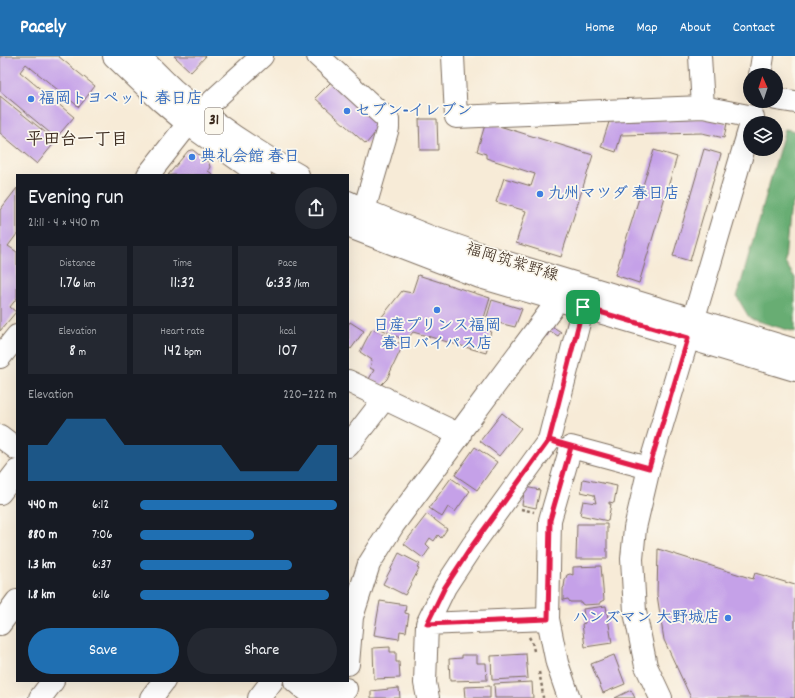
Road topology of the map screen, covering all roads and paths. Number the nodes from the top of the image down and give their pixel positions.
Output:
1 (114, 56) edge
2 (139, 56) edge
3 (262, 56) edge
4 (318, 56) edge
5 (453, 56) edge
6 (700, 56) edge
7 (763, 56) edge
8 (761, 68) edge
9 (783, 101) edge
10 (795, 102) edge
11 (703, 107) junction
12 (747, 116) edge
13 (195, 118) junction
14 (743, 148) edge
15 (149, 174) edge
16 (259, 174) edge
17 (296, 174) edge
18 (356, 206) edge
19 (349, 226) edge
20 (583, 307) junction
21 (551, 310) dead end
22 (691, 328) junction
23 (16, 337) edge
24 (795, 350) edge
25 (0, 357) edge
26 (795, 370) edge
27 (349, 381) edge
28 (385, 398) junction
29 (462, 428) dead end
30 (0, 436) edge
31 (549, 440) junction
32 (349, 445) edge
33 (571, 447) junction
34 (16, 448) edge
35 (649, 468) junction
36 (16, 472) edge
37 (0, 493) edge
38 (504, 501) junction
39 (551, 516) junction
40 (548, 619) junction
41 (427, 624) junction
42 (524, 636) dead end
43 (349, 652) edge
44 (535, 657) dead end
45 (539, 672) dead end
46 (52, 682) edge
47 (163, 682) edge
48 (271, 682) edge
49 (296, 682) edge
50 (347, 689) edge
51 (40, 698) edge
52 (151, 698) edge
53 (259, 698) edge
54 (428, 698) edge
55 (543, 698) edge
56 (569, 698) edge
57 (661, 698) edge

1 - 13 street, 31
2 - 13 street, 31
3 - 13 street
4 - 18 street
5 - 11 street
6 - 11 street
7 - 8 street
9 - 10 street
11 - 12 street
13 - 15 street
13 - 16 street, 31
13 - 17 street, 31
14 - 22 street
18 - 22 street, 福岡筑紫野線
19 - 20 street, 福岡筑紫野線
20 - 22 street, 福岡筑紫野線
20 - 31 street
21 - 29 street
22 - 24 street, 福岡筑紫野線
22 - 26 street, 福岡筑紫野線
22 - 35 street
23 - 25 street
27 - 28 street
28 - 32 street
28 - 43 street
30 - 34 street
31 - 33 street
31 - 38 street
33 - 35 street
33 - 39 street
35 - 57 street
36 - 37 street
38 - 39 path
38 - 41 street
39 - 40 street
40 - 41 street
40 - 56 street
41 - 54 street
42 - 44 path
45 - 55 path
46 - 51 street
47 - 52 street
48 - 53 street
49 - 50 street

